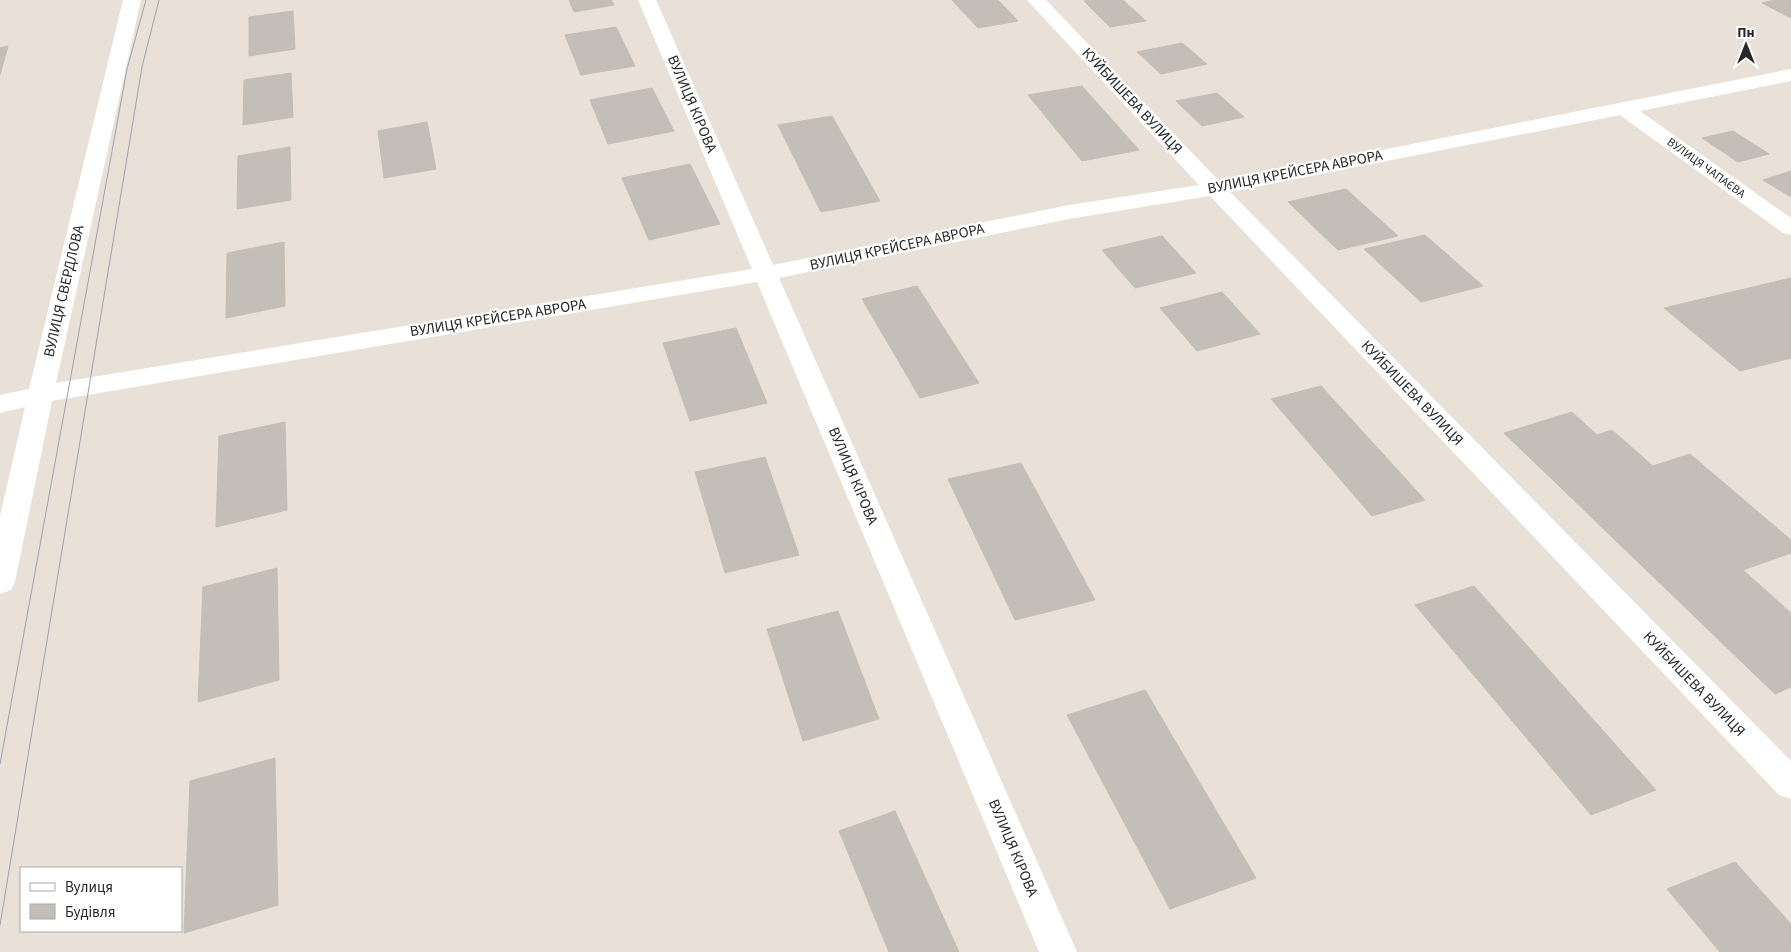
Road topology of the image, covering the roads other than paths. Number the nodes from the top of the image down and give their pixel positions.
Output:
1 (132, 0) edge
2 (647, 0) edge
3 (1036, 0) edge
4 (1791, 75) edge
5 (1622, 107) junction
6 (1214, 189) junction
7 (1791, 228) edge
8 (765, 274) junction
9 (40, 397) junction
10 (0, 404) edge
11 (0, 582) edge
12 (1791, 784) edge
13 (1058, 952) edge

1 - 9 street, ВУЛИЦЯ СВЕРДЛОВА
2 - 8 street, ВУЛИЦЯ КІРОВА
3 - 6 street, КУЙБИШЕВА ВУЛИЦЯ
4 - 5 street, ВУЛИЦЯ КРЕЙСЕРА АВРОРА
5 - 6 street, ВУЛИЦЯ КРЕЙСЕРА АВРОРА
5 - 7 street, ВУЛИЦЯ ЧАПАЄВА
6 - 8 street, ВУЛИЦЯ КРЕЙСЕРА АВРОРА
6 - 12 street, КУЙБИШЕВА ВУЛИЦЯ
8 - 9 street, ВУЛИЦЯ КРЕЙСЕРА АВРОРА
8 - 13 street, ВУЛИЦЯ КІРОВА
9 - 10 street, ВУЛИЦЯ КРЕЙСЕРА АВРОРА
9 - 11 street, ВУЛИЦЯ СВЕРДЛОВА

